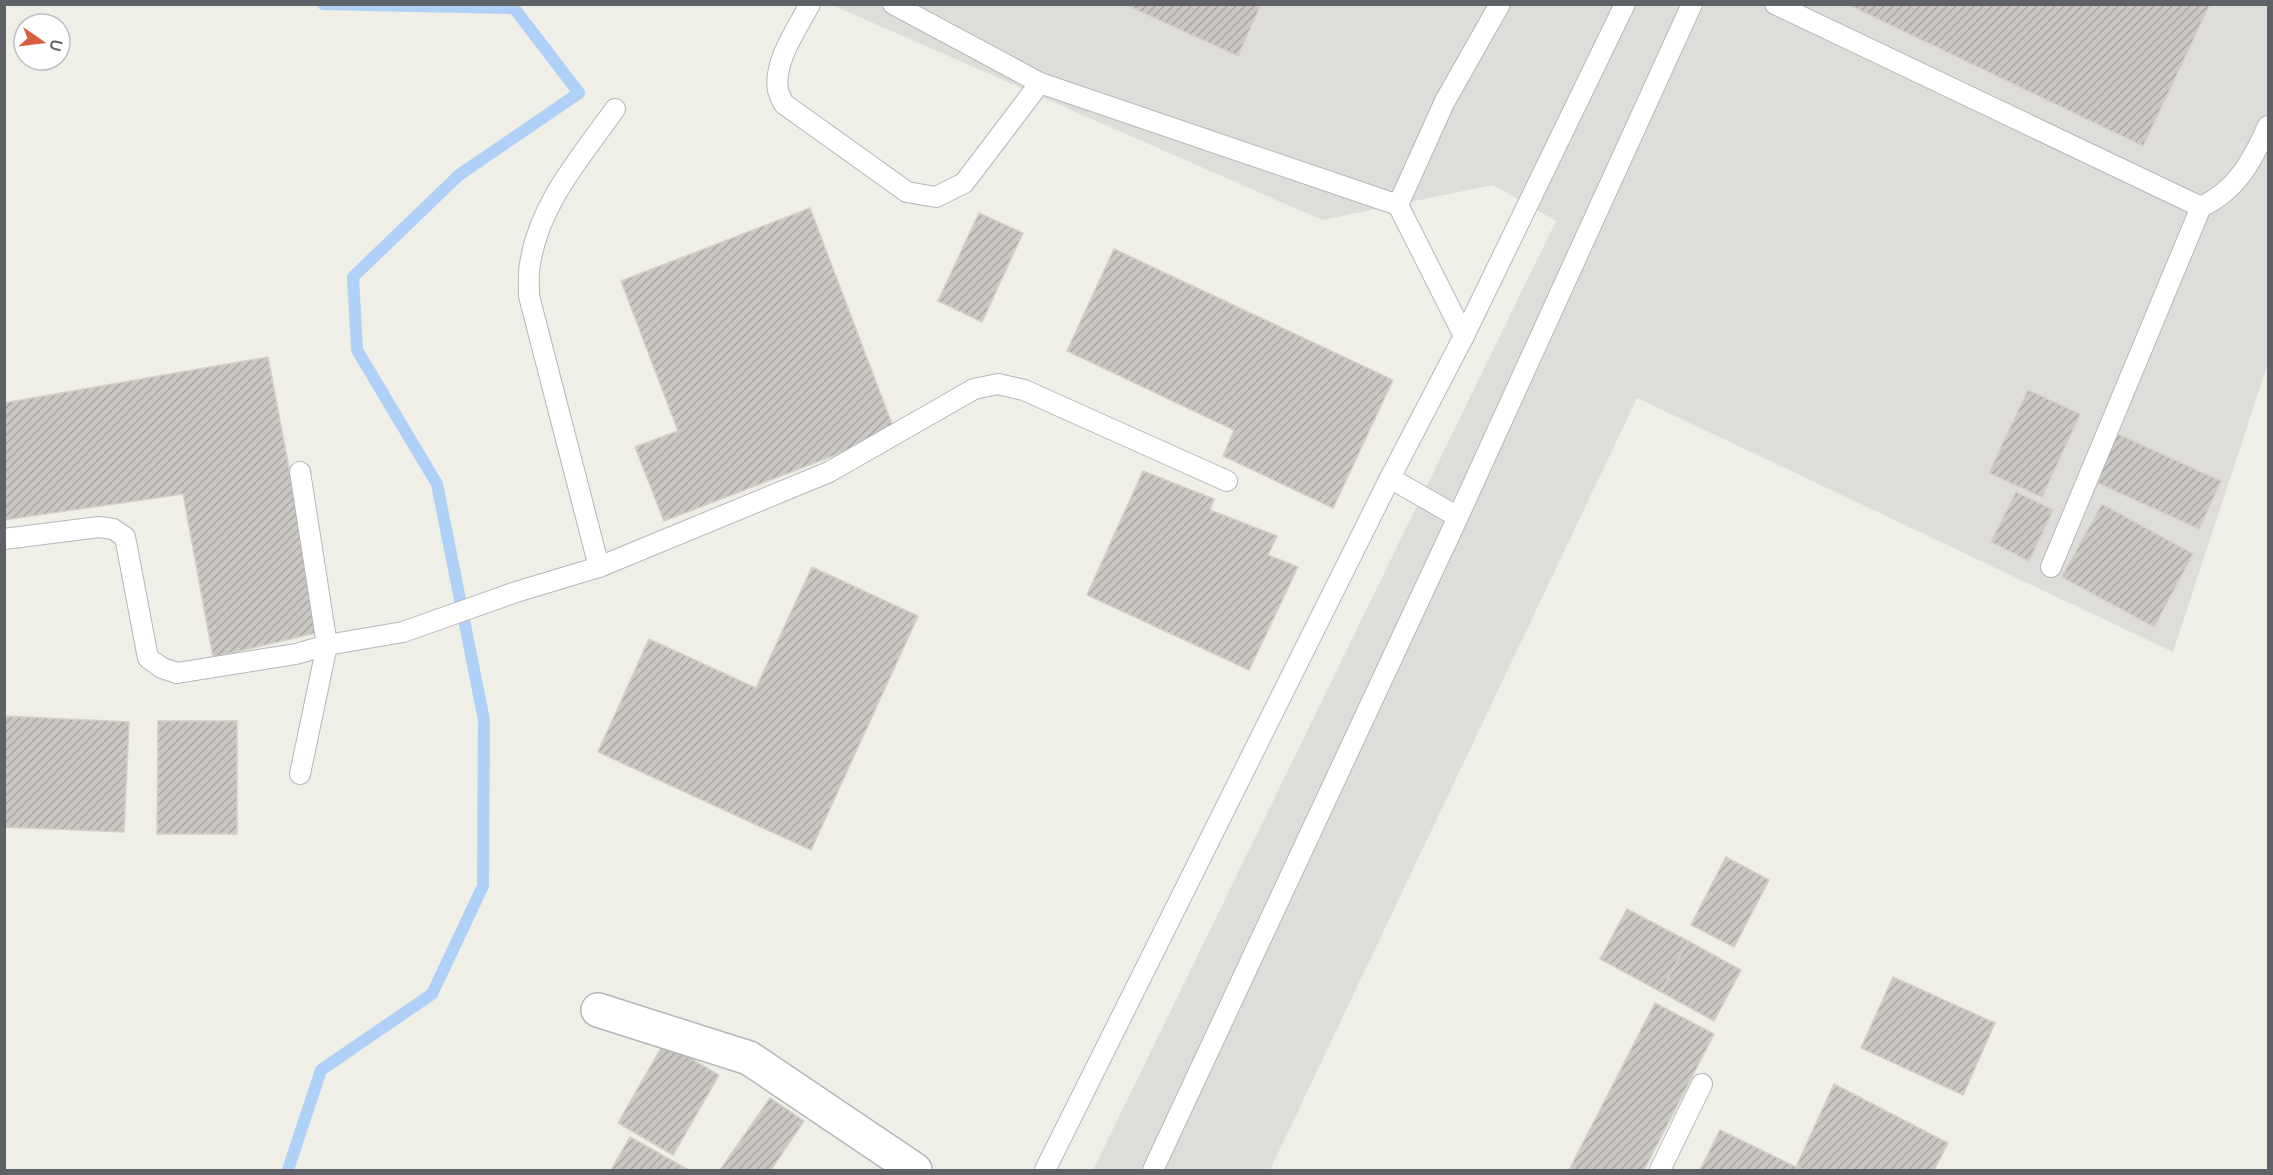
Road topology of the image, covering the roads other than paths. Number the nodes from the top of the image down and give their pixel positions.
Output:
1 (810, 4) edge
2 (892, 4) edge
3 (1500, 4) edge
4 (1625, 4) edge
5 (1692, 4) edge
6 (1775, 4) edge
7 (1040, 83) junction
8 (615, 109) dead end
9 (2268, 126) edge
10 (1398, 205) junction
11 (2200, 207) junction
12 (1464, 336) junction
13 (300, 472) dead end
14 (1390, 478) junction
15 (1227, 481) dead end
16 (1458, 517) junction
17 (4, 539) edge
18 (599, 567) junction
19 (2051, 567) dead end
20 (327, 645) junction
21 (300, 774) dead end
22 (598, 1010) dead end
23 (1702, 1084) dead end
24 (915, 1170) edge
25 (1045, 1170) edge
26 (1154, 1170) edge
27 (1660, 1170) edge

1 - 7 lane
2 - 7 lane
3 - 10 lane
4 - 12 lane
5 - 16 lane
6 - 11 lane
7 - 10 lane
8 - 18 lane
9 - 11 lane
10 - 12 lane
11 - 19 lane
12 - 14 lane
13 - 20 lane
14 - 16 lane
14 - 25 lane
15 - 18 lane
16 - 26 lane
17 - 20 lane
18 - 20 lane
20 - 21 lane
22 - 24 street
23 - 27 lane

